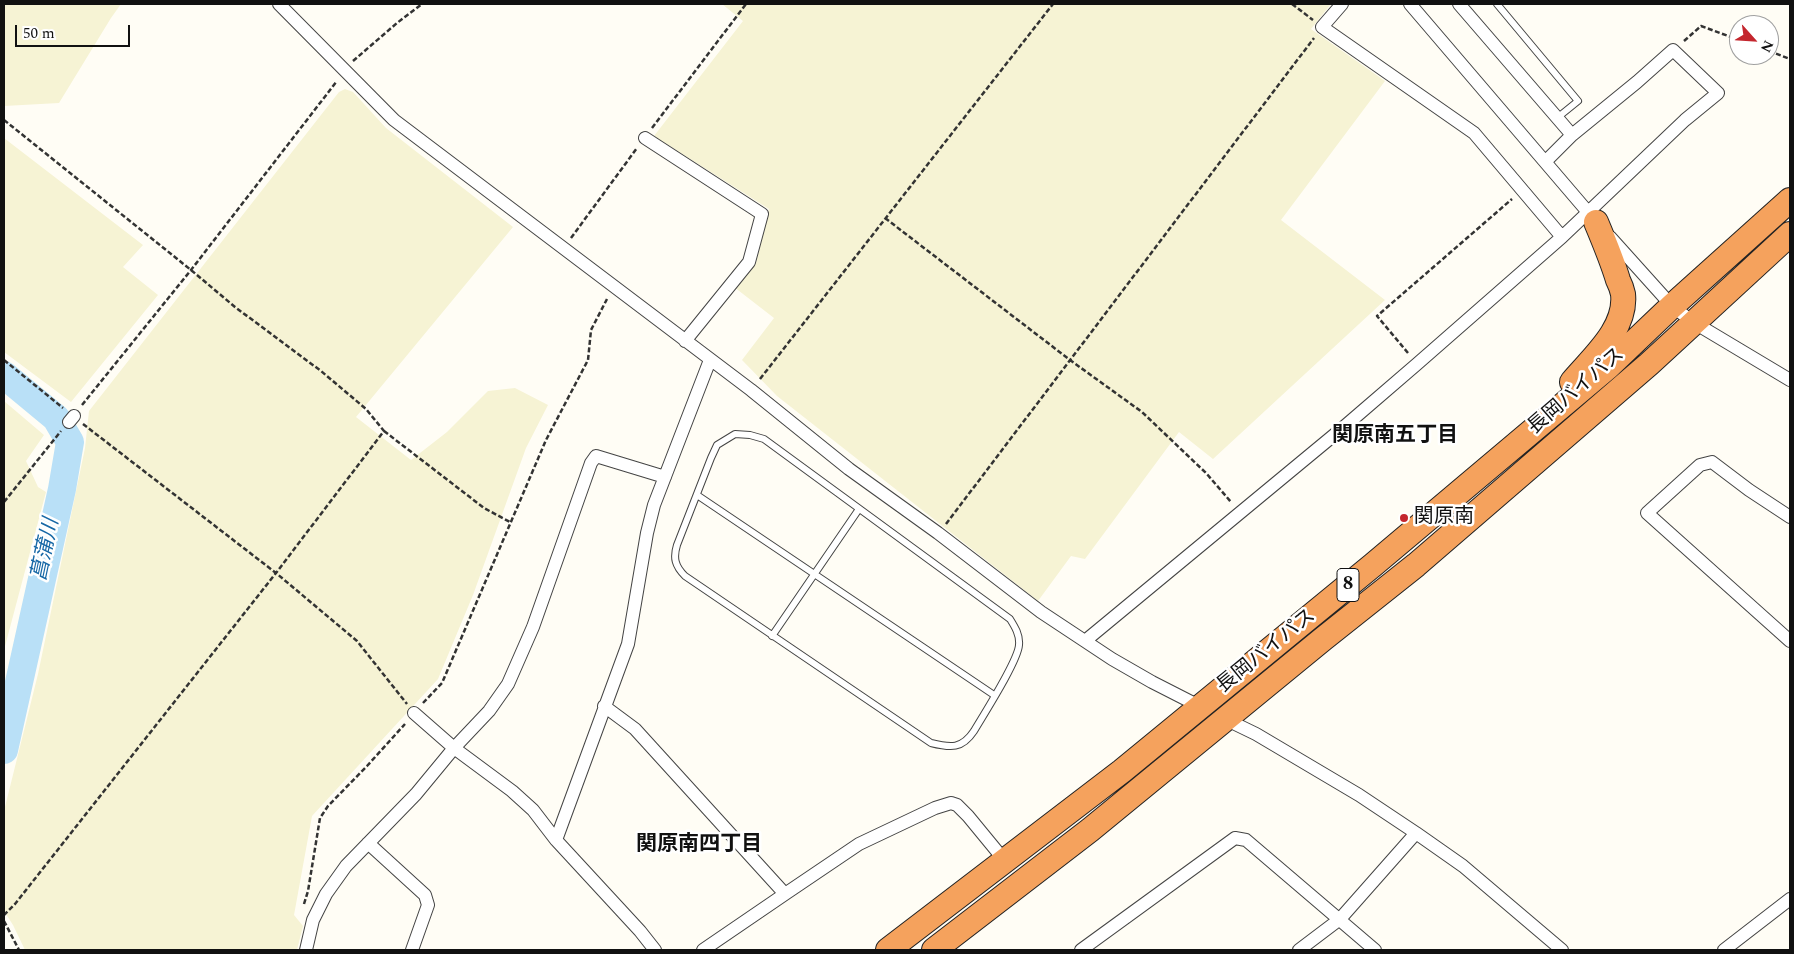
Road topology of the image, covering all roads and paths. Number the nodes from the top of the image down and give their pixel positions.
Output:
1 (279, 4) edge
2 (422, 4) edge
3 (746, 4) edge
4 (1053, 4) edge
5 (1292, 4) edge
6 (1342, 4) edge
7 (1410, 4) edge
8 (1461, 4) edge
9 (1497, 4) edge
10 (1322, 27) junction
11 (1729, 36) edge
12 (1673, 50) junction
13 (345, 70) junction
14 (1557, 118) junction
15 (4, 120) edge
16 (1572, 135) junction
17 (645, 138) junction
18 (1546, 161) junction
19 (1522, 190) junction
20 (1790, 200) edge
21 (1592, 217) junction
22 (884, 218) junction
23 (1790, 234) edge
24 (1562, 237) junction
25 (564, 248) junction
26 (191, 270) junction
27 (615, 288) junction
28 (1672, 306) junction
29 (1693, 322) junction
30 (686, 341) junction
31 (4, 360) edge
32 (710, 360) junction
33 (1070, 360) junction
34 (1417, 364) junction
35 (1790, 380) edge
36 (751, 390) junction
37 (71, 419) junction
38 (384, 431) junction
39 (55, 439) dead end
40 (1519, 441) junction
41 (665, 477) junction
42 (697, 495) junction
43 (4, 502) edge
44 (859, 508) junction
45 (1241, 513) junction
46 (1790, 517) edge
47 (510, 522) junction
48 (938, 533) junction
49 (276, 573) junction
50 (813, 574) junction
51 (772, 636) junction
52 (1085, 641) junction
53 (1790, 641) edge
54 (994, 695) junction
55 (604, 706) junction
56 (1200, 707) junction
57 (414, 712) junction
58 (1224, 719) junction
59 (454, 748) junction
60 (1416, 832) junction
61 (556, 840) junction
62 (368, 843) junction
63 (1005, 862) junction
64 (785, 894) junction
65 (1790, 899) edge
66 (4, 915) edge
67 (1340, 919) junction
68 (313, 920) junction
69 (4, 921) edge
70 (18, 950) edge
71 (306, 950) edge
72 (412, 950) edge
73 (655, 950) edge
74 (703, 950) edge
75 (888, 950) edge
76 (934, 950) edge
77 (1081, 950) edge
78 (1299, 950) edge
79 (1375, 950) edge
80 (1562, 950) edge
81 (1724, 950) edge

1 - 13 street
2 - 13 path
3 - 17 path
4 - 22 path
5 - 10 path
6 - 10 street
7 - 18 street
8 - 14 street
9 - 14 lane
10 - 19 street
10 - 33 path
11 - 12 path
12 - 16 street
12 - 21 street
13 - 25 street
13 - 26 path
14 - 16 street
15 - 26 path
16 - 18 street
17 - 25 path
17 - 30 street
18 - 21 street
19 - 24 street
19 - 34 path
20 - 28 highway, 長岡バイパス / 8
21 - 24 street
21 - 28 street
21 - 40 highway
22 - 33 path
22 - 36 path
23 - 29 highway, 長岡バイパス / 8
24 - 34 street
25 - 27 street
26 - 37 path
26 - 38 path
27 - 30 street
27 - 47 path
28 - 29 street
28 - 40 highway, 長岡バイパス / 8
29 - 35 street
29 - 58 highway, 長岡バイパス / 8
30 - 32 street
31 - 37 path
32 - 36 street
32 - 41 street
33 - 45 path
33 - 48 path
34 - 45 street
36 - 48 street
37 - 49 path
38 - 47 path
38 - 49 path
39 - 43 path
40 - 56 highway, 長岡バイパス / 8
41 - 55 street
41 - 59 street
42 - 44 lane
42 - 50 lane
42 - 51 lane
44 - 50 lane
44 - 54 lane
45 - 52 street
46 - 53 street
47 - 57 path
48 - 52 street
49 - 57 path
49 - 66 path
50 - 51 lane
50 - 54 lane
51 - 54 lane
52 - 56 street
55 - 61 street
55 - 64 street
56 - 58 street
56 - 63 highway, 長岡バイパス / 8
57 - 59 street
57 - 68 path
58 - 60 street
58 - 76 highway, 長岡バイパス / 8
59 - 61 street
59 - 62 street
60 - 67 street
60 - 80 street
61 - 73 street
62 - 68 street
62 - 72 street
63 - 64 street
63 - 75 highway, 長岡バイパス / 8
64 - 74 street
65 - 81 street
67 - 77 street
67 - 78 street
67 - 79 street
68 - 71 street
69 - 70 path

